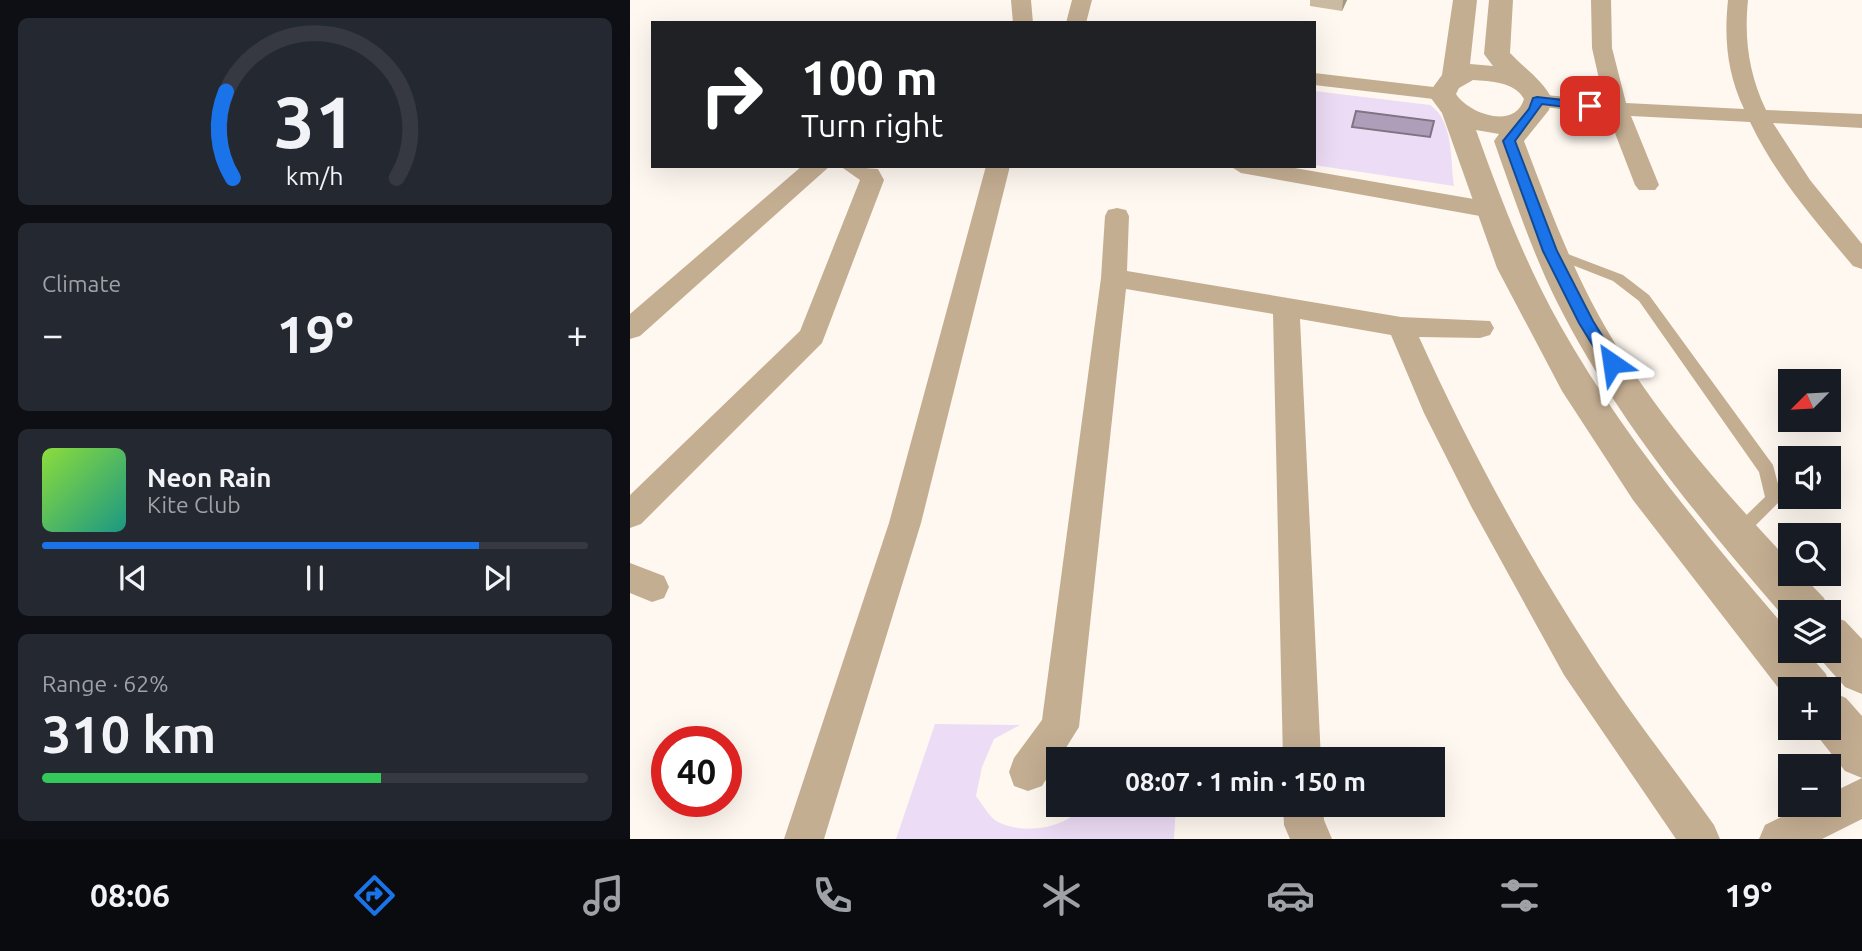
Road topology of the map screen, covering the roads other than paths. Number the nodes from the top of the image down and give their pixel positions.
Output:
1 (1021, 0) edge
2 (1082, 0) edge
3 (1465, 0) edge
4 (1501, 0) edge
5 (1601, 0) edge
6 (1738, 0) edge
7 (1023, 21) edge
8 (1077, 21) edge
9 (1316, 79) edge
10 (1451, 95) junction
11 (1528, 100) junction
12 (1616, 109) junction
13 (1758, 114) junction
14 (1862, 121) edge
15 (816, 168) edge
16 (856, 168) edge
17 (997, 168) edge
18 (1252, 168) edge
19 (1647, 185) dead end
20 (1491, 210) junction
21 (1117, 216) dead end
22 (1550, 251) junction
23 (1862, 260) edge
24 (1114, 278) junction
25 (1286, 306) junction
26 (1401, 327) junction
27 (1480, 328) dead end
28 (630, 329) edge
29 (630, 515) edge
30 (1736, 534) junction
31 (1797, 600) edge
32 (1841, 649) edge
33 (1862, 672) edge
34 (1798, 677) edge
35 (1841, 729) edge
36 (1302, 747) edge
37 (1862, 754) edge
38 (1028, 772) dead end
39 (1862, 798) edge
40 (1304, 817) edge
41 (804, 839) edge
42 (1312, 839) edge
43 (1699, 839) edge
44 (1779, 839) edge

1 - 7 street
2 - 8 street
3 - 10 street
4 - 11 street
5 - 12 street
6 - 13 street
9 - 10 street
10 - 11 street
10 - 11 street
10 - 20 street
11 - 12 street
11 - 22 street
12 - 13 street
12 - 19 street
13 - 14 street
13 - 23 street
15 - 28 street
16 - 29 street
17 - 41 street
18 - 20 street
20 - 34 street
21 - 24 street
22 - 30 street
22 - 30 lane
24 - 25 street
24 - 38 street
25 - 26 street
25 - 36 street
26 - 27 street
26 - 43 street
30 - 31 street
32 - 33 street
35 - 37 street
39 - 44 street
40 - 42 street

